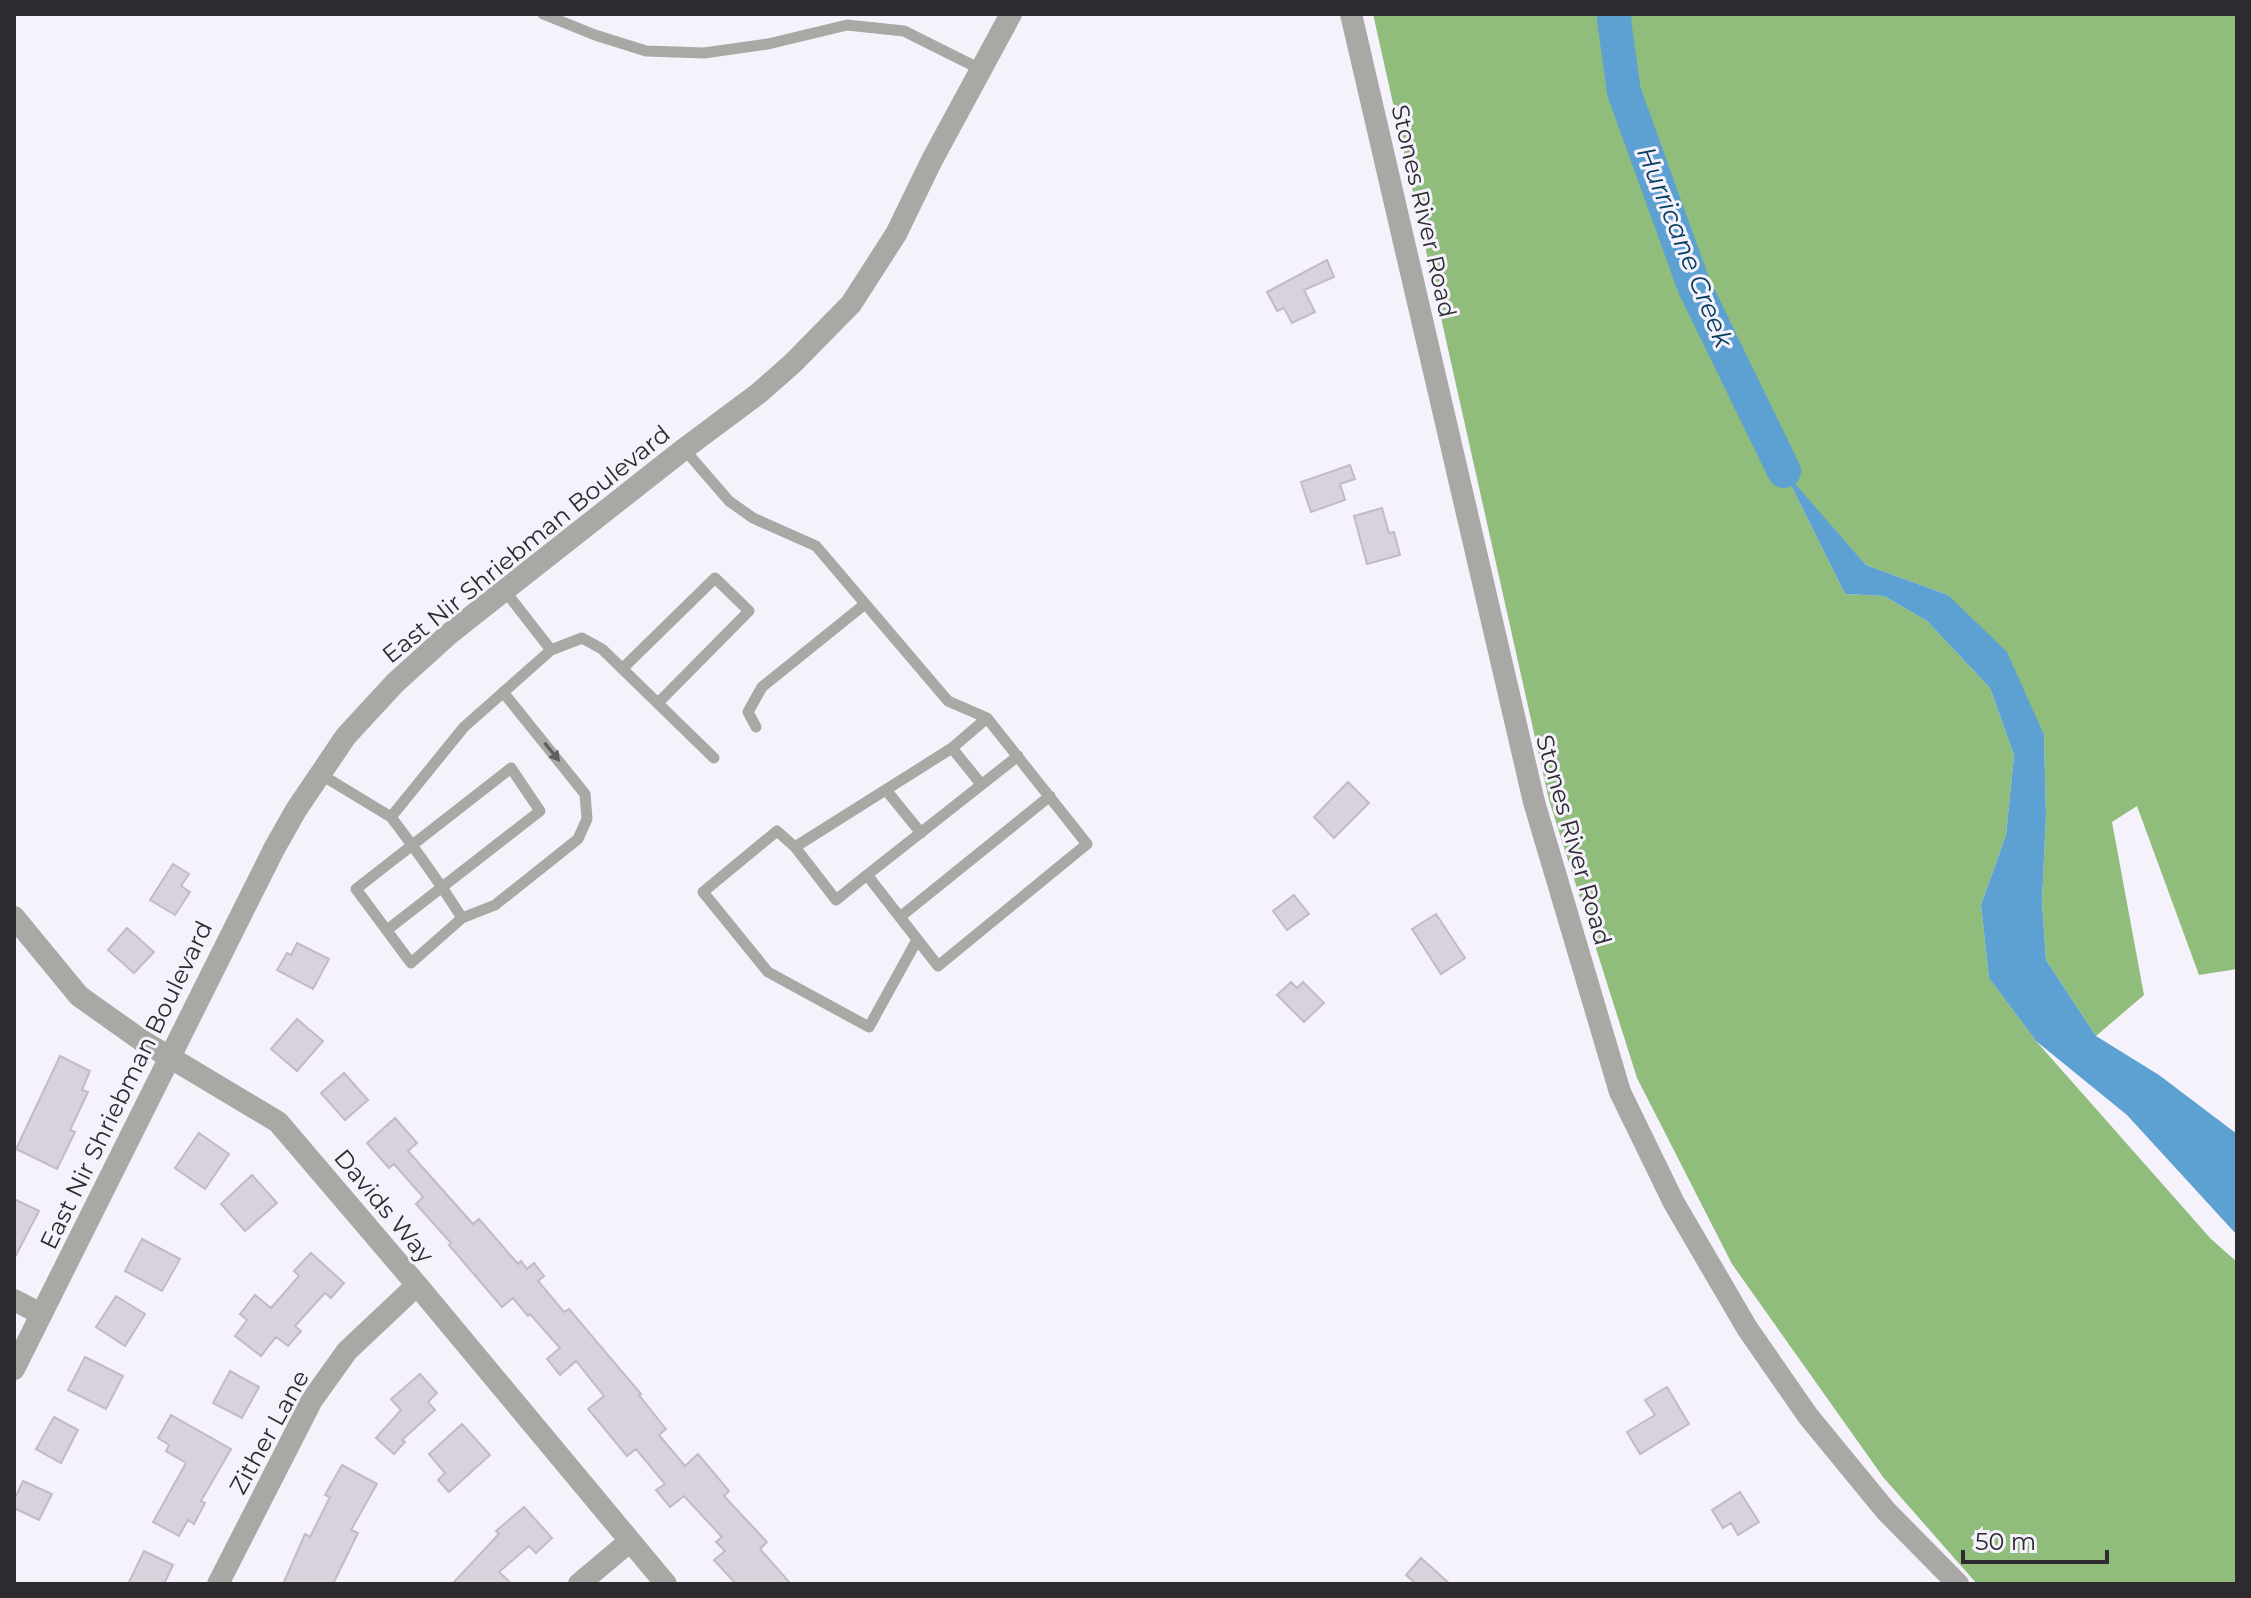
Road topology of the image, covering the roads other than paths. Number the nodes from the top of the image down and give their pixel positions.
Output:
1 (543, 14) edge
2 (582, 14) edge
3 (1011, 14) edge
4 (1351, 14) edge
5 (577, 28) junction
6 (982, 70) junction
7 (684, 449) junction
8 (505, 591) junction
9 (865, 604) junction
10 (551, 650) junction
11 (622, 669) junction
12 (503, 692) junction
13 (658, 703) junction
14 (987, 718) junction
15 (756, 727) dead end
16 (952, 748) junction
17 (1018, 756) junction
18 (714, 758) dead end
19 (320, 774) junction
20 (981, 784) junction
21 (886, 790) junction
22 (1050, 796) junction
23 (391, 817) junction
24 (921, 833) junction
25 (413, 846) junction
26 (795, 847) junction
27 (867, 875) junction
28 (442, 887) junction
29 (14, 917) edge
30 (900, 917) junction
31 (462, 918) junction
32 (387, 930) junction
33 (917, 940) junction
34 (170, 1056) junction
35 (417, 1285) junction
36 (14, 1300) edge
37 (41, 1314) junction
38 (14, 1369) edge
39 (630, 1541) junction
40 (218, 1584) edge
41 (579, 1584) edge
42 (666, 1584) edge
43 (1958, 1584) edge

1 - 5 lane
2 - 5 lane
3 - 6 street, East Nir Shriebman Boulevard
4 - 43 street, Stones River Road
5 - 6 lane
6 - 7 street, East Nir Shriebman Boulevard
7 - 8 street, East Nir Shriebman Boulevard
7 - 9 lane
8 - 10 lane
8 - 19 street, East Nir Shriebman Boulevard
9 - 14 lane
9 - 15 lane
10 - 11 lane
10 - 12 lane
11 - 13 lane
11 - 13 lane
12 - 23 lane
12 -> 31 lane
13 - 18 lane
14 - 16 lane
14 - 17 lane
16 - 20 lane
16 - 21 lane
17 - 20 lane
17 - 22 lane
19 - 23 lane
19 - 34 street, East Nir Shriebman Boulevard
20 - 24 lane
21 - 24 lane
21 - 26 lane
22 - 30 lane
22 - 33 lane
23 - 25 lane
24 - 27 lane
25 - 28 lane
25 - 28 lane
25 - 32 lane
26 - 27 lane
26 - 33 lane
27 - 30 lane
28 - 31 lane
28 - 32 lane
29 - 34 street, Davids Way
30 - 33 lane
31 - 32 lane
34 - 35 street, Davids Way
34 - 37 street, East Nir Shriebman Boulevard
35 - 39 street, Davids Way
35 - 40 street, Zither Lane
36 - 37 street
37 - 38 street, East Nir Shriebman Boulevard
39 - 41 street
39 - 42 street, Davids Way

